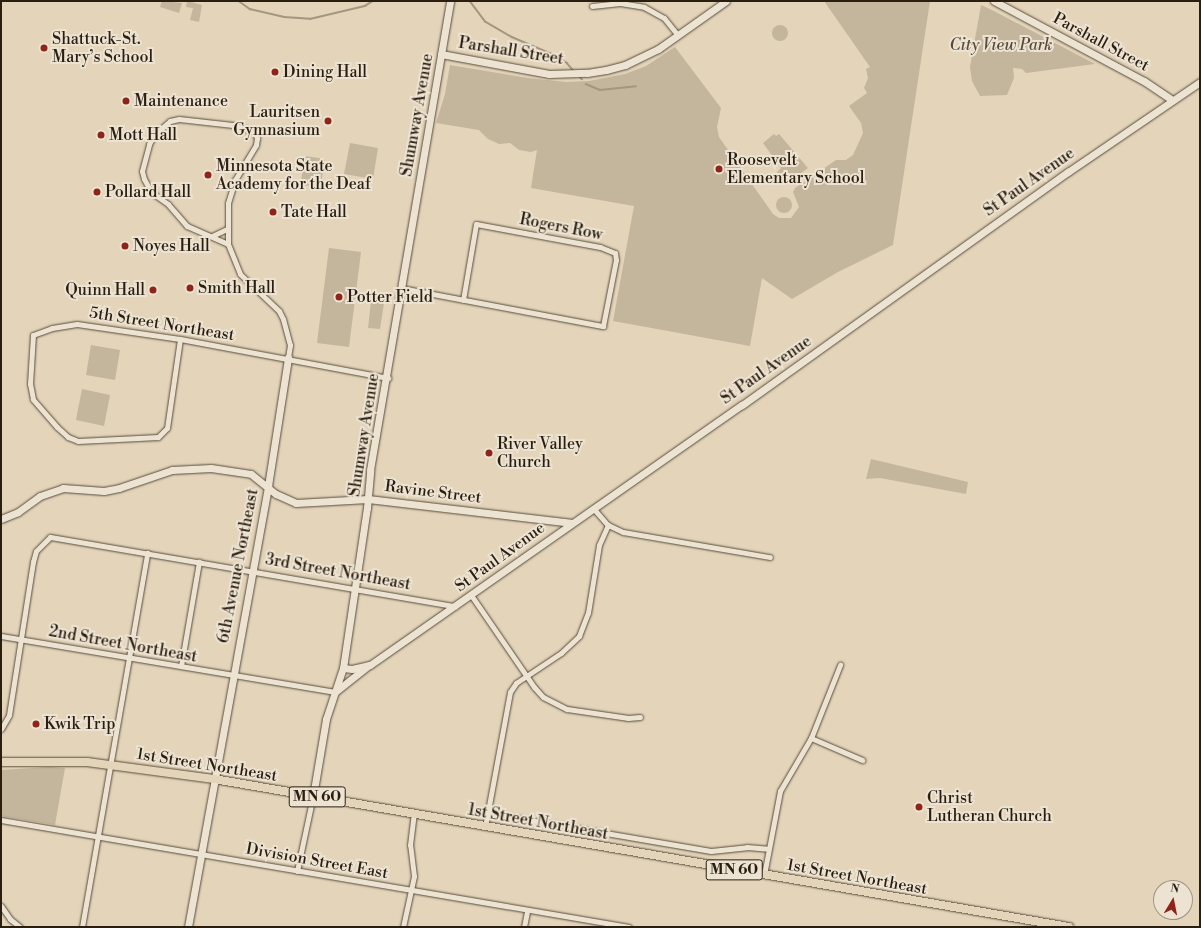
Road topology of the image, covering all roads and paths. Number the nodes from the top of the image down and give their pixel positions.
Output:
1 (450, 1) edge
2 (726, 1) edge
3 (994, 1) edge
4 (592, 6) dead end
5 (678, 35) junction
6 (441, 54) junction
7 (1200, 82) edge
8 (1172, 100) junction
9 (227, 229) junction
10 (212, 236) junction
11 (228, 244) junction
12 (401, 288) junction
13 (463, 300) junction
14 (180, 338) junction
15 (288, 358) junction
16 (388, 378) junction
17 (268, 486) junction
18 (368, 499) junction
19 (593, 508) junction
20 (1, 519) edge
21 (571, 523) junction
22 (608, 525) junction
23 (147, 553) junction
24 (770, 557) dead end
25 (199, 562) junction
26 (251, 570) junction
27 (356, 588) junction
28 (471, 595) junction
29 (456, 606) junction
30 (1, 636) edge
31 (20, 639) junction
32 (130, 658) junction
33 (370, 665) junction
34 (840, 665) dead end
35 (181, 666) junction
36 (342, 668) junction
37 (232, 676) junction
38 (526, 676) junction
39 (335, 692) junction
40 (640, 717) dead end
41 (1, 729) edge
42 (811, 738) junction
43 (862, 760) dead end
44 (1, 762) edge
45 (111, 764) junction
46 (214, 779) junction
47 (313, 796) junction
48 (488, 813) junction
49 (414, 814) junction
50 (1, 820) edge
51 (485, 827) junction
52 (98, 836) junction
53 (768, 849) junction
54 (201, 854) junction
55 (297, 871) junction
56 (764, 875) junction
57 (411, 891) junction
58 (1, 906) edge
59 (527, 911) junction
60 (18, 926) edge
61 (82, 927) edge
62 (188, 927) edge
63 (403, 927) edge
64 (524, 927) edge
65 (629, 927) edge
66 (1069, 927) edge

1 - 6 street, Shumway Avenue
2 - 5 street, Parshall Street
3 - 8 street, Parshall Street
4 - 5 street
5 - 6 street, Parshall Street
6 - 12 street, Shumway Avenue
7 - 8 street, St Paul Avenue
8 - 19 street, St Paul Avenue
9 - 10 street
9 - 10 street
9 - 11 street
10 - 11 street
11 - 15 street
12 - 13 street
12 - 16 street, Shumway Avenue
13 - 13 street, Rogers Row
14 - 14 street, 5th Street Northeast
14 - 15 street, 5th Street Northeast
15 - 16 street, 5th Street Northeast
15 - 17 street, 6th Avenue Northeast
16 - 18 street, Shumway Avenue
17 - 18 street, Ravine Street
17 - 20 street, Ravine Street
17 - 26 street, 6th Avenue Northeast
18 - 21 street, Ravine Street
18 - 27 street, Shumway Avenue
19 - 21 street, St Paul Avenue
19 - 22 street
21 - 28 street, St Paul Avenue
22 - 24 street
22 - 38 street
23 - 25 street, 3rd Street Northeast
23 - 31 street, 3rd Street Northeast
23 - 32 street
25 - 26 street, 3rd Street Northeast
25 - 35 street
26 - 27 street, 3rd Street Northeast
26 - 37 street, 6th Avenue Northeast
27 - 29 street, 3rd Street Northeast
27 - 36 street, Shumway Avenue
28 - 29 street, St Paul Avenue
28 - 38 street
29 - 33 street, St Paul Avenue
30 - 31 street, 2nd Street Northeast
31 - 32 street, 2nd Street Northeast
31 - 41 street
32 - 35 street, 2nd Street Northeast
32 - 45 street
33 - 36 street, St Paul Avenue
33 - 39 street
34 - 42 street
35 - 37 street, 2nd Street Northeast
36 - 39 street, Shumway Avenue
37 - 39 street, 2nd Street Northeast
37 - 46 street, 6th Avenue Northeast
38 - 40 street
38 - 48 street
39 - 47 street, Shumway Avenue
42 - 43 street
42 - 53 street
44 - 45 main road, 1st Street Northeast / MN 60
45 - 46 main road, 1st Street Northeast / MN 60
45 - 52 street
46 - 47 main road, 1st Street Northeast / MN 60
46 - 54 street, 6th Avenue Northeast
47 - 49 main road, 1st Street Northeast / MN 60
47 - 55 street, Shumway Avenue
48 - 51 street
48 - 53 street
49 - 51 main road, 1st Street Northeast / MN 60
49 - 57 street
50 - 52 street, Division Street East
51 - 56 main road, 1st Street Northeast / MN 60
52 - 54 street, Division Street East
52 - 61 street
53 - 56 street
54 - 55 street, Division Street East
54 - 62 street, 6th Avenue Northeast
55 - 57 street, Division Street East
56 - 66 main road, 1st Street Northeast / MN 60
57 - 59 street, Division Street East
57 - 63 street
58 - 60 street
59 - 64 street
59 - 65 street, Division Street East

